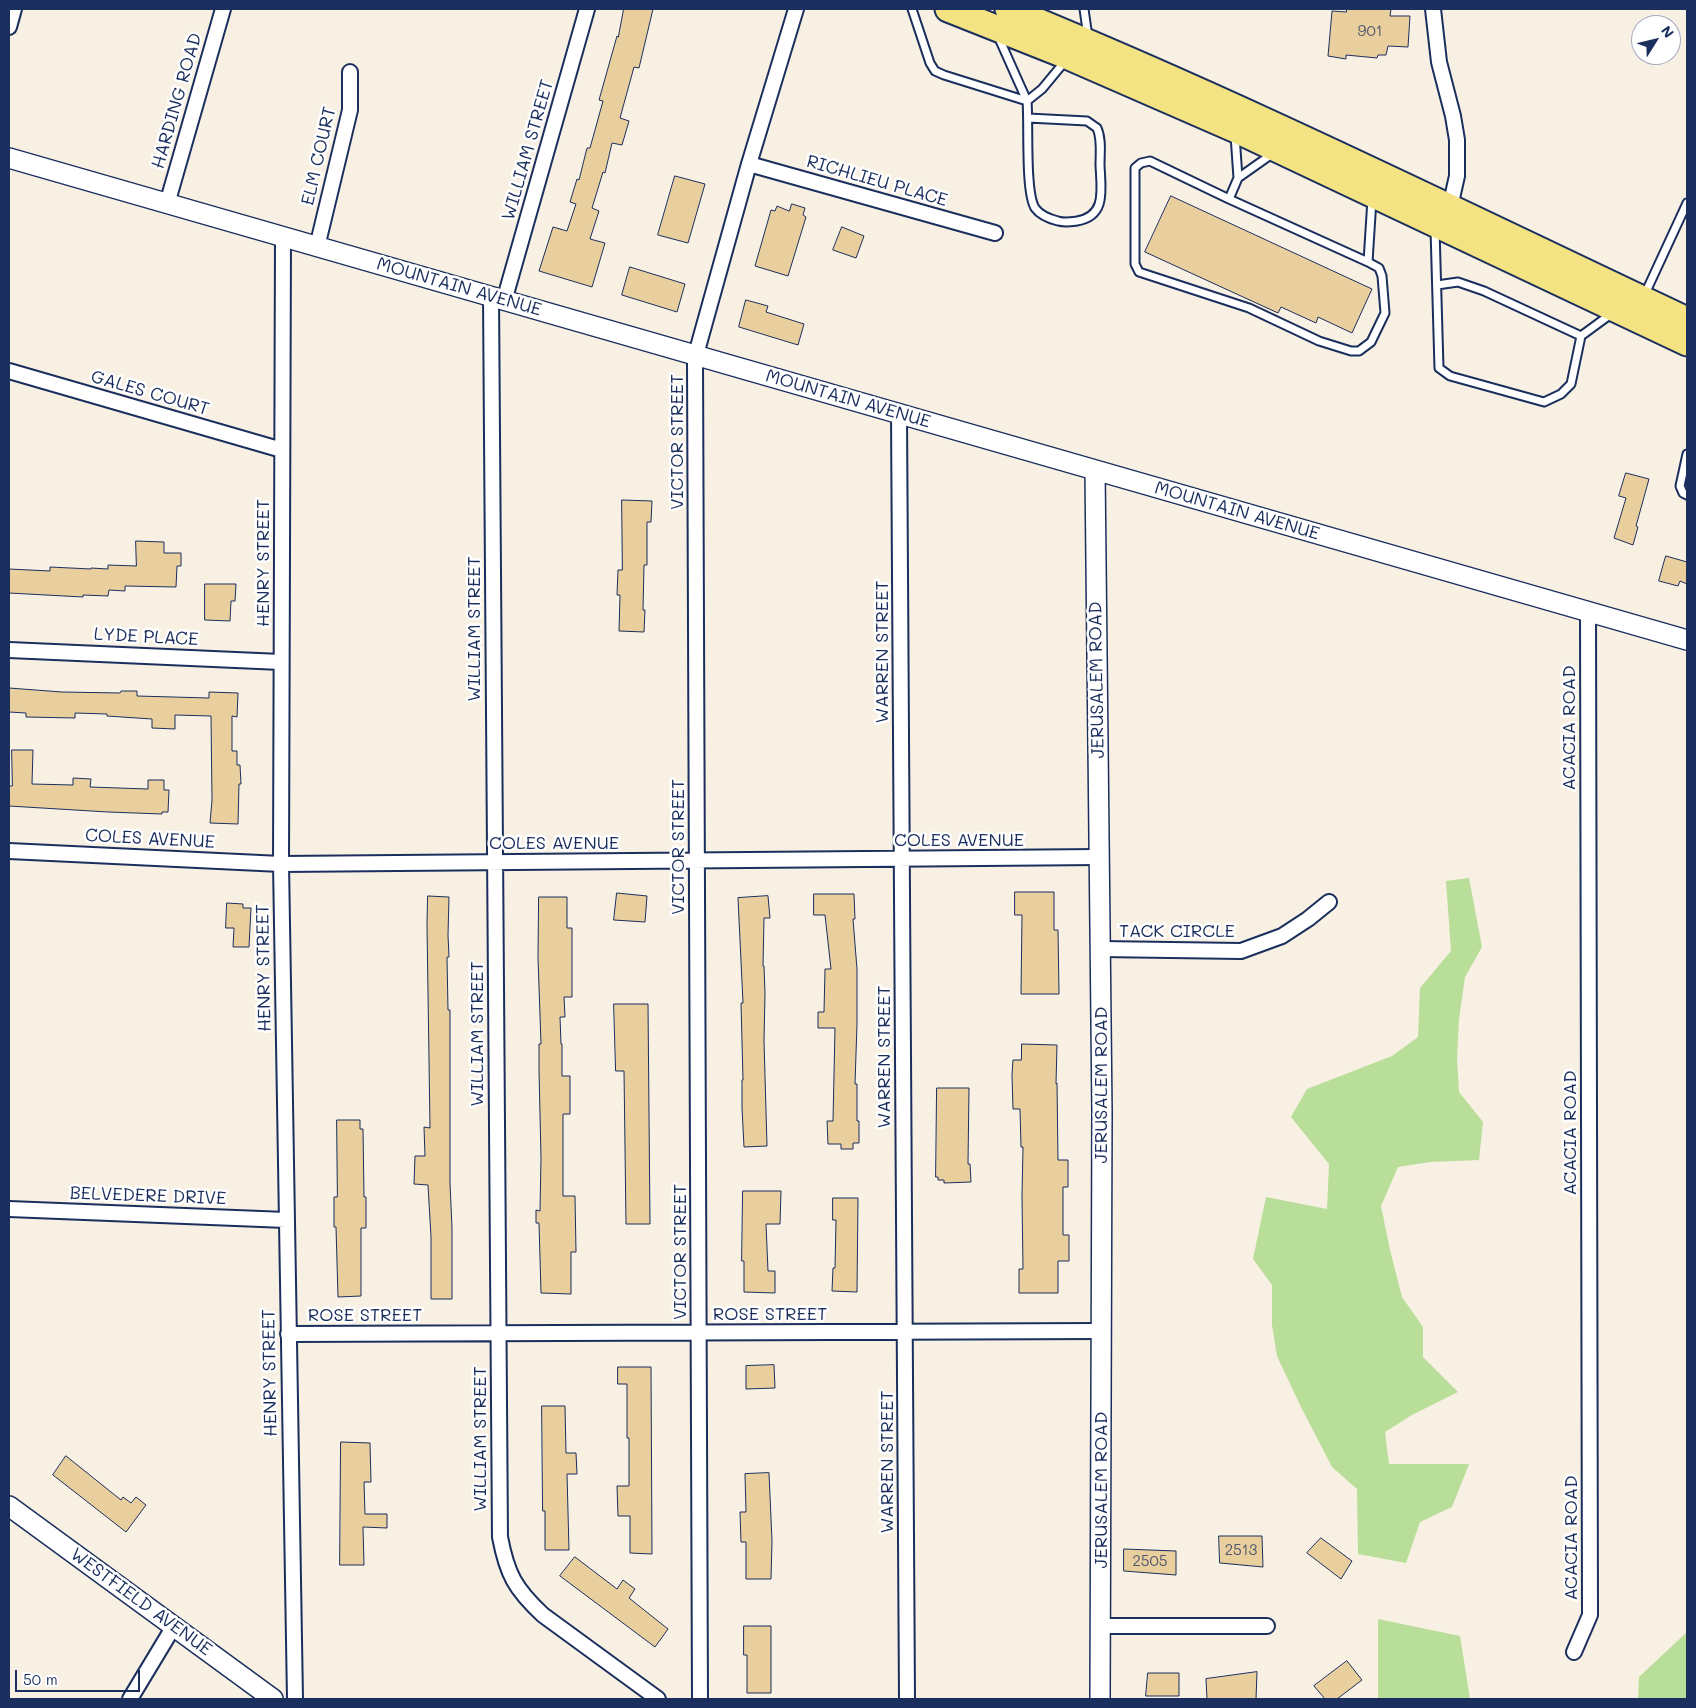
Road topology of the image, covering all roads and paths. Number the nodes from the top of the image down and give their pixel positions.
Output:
1 (14, 9) edge
2 (223, 9) edge
3 (587, 9) edge
4 (796, 9) edge
5 (912, 9) edge
6 (948, 9) edge
7 (1084, 9) edge
8 (1433, 9) edge
9 (1001, 17) edge
10 (9, 27) edge
11 (1089, 42) junction
12 (1069, 57) junction
13 (350, 72) dead end
14 (1027, 101) junction
15 (1028, 118) junction
16 (1234, 129) junction
17 (1278, 149) junction
18 (9, 158) edge
19 (749, 164) junction
20 (1238, 178) junction
21 (1373, 194) junction
22 (1229, 199) junction
23 (1687, 203) edge
24 (168, 204) junction
25 (1443, 215) junction
26 (995, 233) dead end
27 (283, 237) junction
28 (317, 247) junction
29 (1368, 262) junction
30 (1436, 285) junction
31 (498, 299) junction
32 (1643, 299) junction
33 (1617, 310) junction
34 (1687, 320) edge
35 (1581, 336) junction
36 (1687, 343) edge
37 (696, 356) junction
38 (9, 371) edge
39 (899, 414) junction
40 (282, 450) junction
41 (1687, 454) edge
42 (1095, 470) junction
43 (1687, 495) edge
44 (1588, 611) junction
45 (1687, 640) edge
46 (9, 650) edge
47 (282, 662) junction
48 (9, 851) edge
49 (1099, 857) junction
50 (902, 859) junction
51 (697, 860) junction
52 (495, 862) junction
53 (281, 864) junction
54 (1330, 902) dead end
55 (1100, 949) junction
56 (9, 1209) edge
57 (286, 1220) junction
58 (1101, 1331) junction
59 (904, 1332) junction
60 (699, 1333) junction
61 (288, 1334) junction
62 (498, 1334) junction
63 (9, 1506) edge
64 (174, 1626) junction
65 (1100, 1626) junction
66 (1267, 1626) dead end
67 (1574, 1652) dead end
68 (130, 1699) edge
69 (273, 1699) edge
70 (295, 1699) edge
71 (658, 1699) edge
72 (700, 1699) edge
73 (907, 1699) edge
74 (1100, 1699) edge

1 - 10 street
2 - 24 street, HARDING ROAD
3 - 31 street, WILLIAM STREET
4 - 19 street, VICTOR STREET
5 - 14 lane
6 - 9 highway
7 - 11 lane
8 - 25 street
9 - 11 highway
9 - 12 highway
9 - 14 lane
11 - 25 highway
12 - 14 lane
12 - 16 highway
13 - 28 street, ELM COURT
14 - 15 lane
15 - 15 lane
16 - 17 highway
16 - 20 lane
17 - 20 lane
17 - 21 highway
18 - 24 street, MOUNTAIN AVENUE
19 - 26 street, RICHLIEU PLACE
19 - 37 street, VICTOR STREET
20 - 22 lane
21 - 25 highway
21 - 29 lane
22 - 29 lane
22 - 29 lane
23 - 32 lane
24 - 27 street, MOUNTAIN AVENUE
25 - 30 lane
25 - 32 highway
25 - 33 highway
27 - 28 street, MOUNTAIN AVENUE
27 - 40 street, HENRY STREET
28 - 31 street, MOUNTAIN AVENUE
30 - 35 lane
30 - 35 lane
31 - 37 street, MOUNTAIN AVENUE
31 - 52 street, WILLIAM STREET
32 - 34 highway
33 - 35 lane
33 - 36 highway
37 - 39 street, MOUNTAIN AVENUE
37 - 51 street, VICTOR STREET
38 - 40 street, GALES COURT
39 - 42 street, MOUNTAIN AVENUE
39 - 50 street, WARREN STREET
40 - 47 street, HENRY STREET
41 - 43 lane
42 - 44 street, MOUNTAIN AVENUE
42 - 49 street, JERUSALEM ROAD
44 - 45 street, MOUNTAIN AVENUE
44 - 67 street, ACACIA ROAD
46 - 47 street, LYDE PLACE
47 - 53 street, HENRY STREET
48 - 53 street, COLES AVENUE
49 - 50 street, COLES AVENUE
49 - 55 street, JERUSALEM ROAD
50 - 51 street, COLES AVENUE
50 - 59 street, WARREN STREET
51 - 52 street, COLES AVENUE
51 - 60 street, VICTOR STREET
52 - 53 street, COLES AVENUE
52 - 62 street, WILLIAM STREET
53 - 57 street, HENRY STREET
54 - 55 street, TACK CIRCLE
55 - 58 street, JERUSALEM ROAD
56 - 57 street, BELVEDERE DRIVE
57 - 61 street, HENRY STREET
58 - 59 street, ROSE STREET
58 - 65 street, JERUSALEM ROAD
59 - 60 street, ROSE STREET
59 - 73 street, WARREN STREET
60 - 62 street, ROSE STREET
60 - 72 street, VICTOR STREET
61 - 62 street, ROSE STREET
61 - 70 street, HENRY STREET
62 - 71 street, WILLIAM STREET
63 - 64 street, WESTFIELD AVENUE
64 - 68 street
64 - 69 street, WESTFIELD AVENUE
65 - 66 street
65 - 74 street, JERUSALEM ROAD

